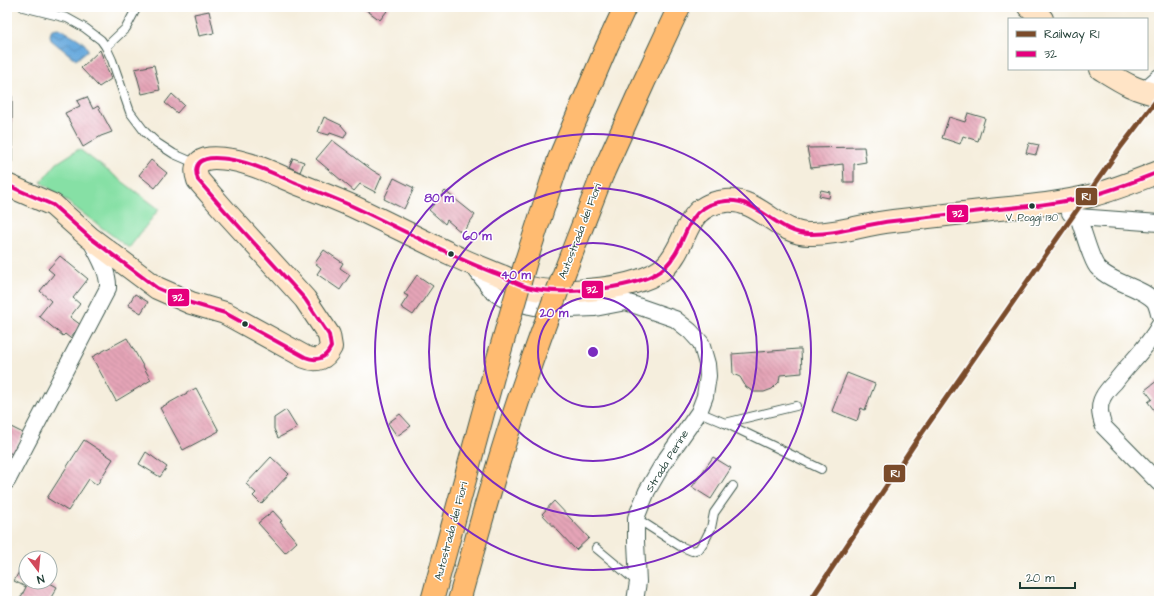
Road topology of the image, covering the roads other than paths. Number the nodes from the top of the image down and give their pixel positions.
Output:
1 (23, 7) edge
2 (137, 7) edge
3 (625, 7) edge
4 (679, 7) edge
5 (1029, 7) edge
6 (1041, 18) edge
7 (106, 47) junction
8 (1103, 70) edge
9 (1159, 77) edge
10 (1150, 93) edge
11 (198, 164) junction
12 (1159, 172) edge
13 (7, 185) edge
14 (1049, 204) junction
15 (1078, 217) junction
16 (1159, 223) edge
17 (89, 237) junction
18 (471, 263) junction
19 (1159, 314) edge
20 (1159, 326) edge
21 (796, 406) dead end
22 (699, 412) junction
23 (725, 423) junction
24 (821, 469) dead end
25 (7, 480) edge
26 (1159, 483) edge
27 (733, 486) dead end
28 (636, 518) junction
29 (596, 548) dead end
30 (638, 582) junction
31 (432, 601) edge
32 (458, 601) edge
33 (635, 601) edge

1 - 7 lane
2 - 7 lane
3 - 31 highway, Autostrada dei Fiori, bridge
4 - 32 highway, Autostrada dei Fiori, bridge
5 - 6 main road
7 - 11 lane
8 - 10 main road
9 - 10 street
11 - 17 main road
11 - 18 main road
12 - 14 main road
13 - 17 main road
14 - 15 street
14 - 18 main road
15 - 16 street
15 - 19 street
17 - 25 street
18 - 22 street, Strada Perine
20 - 26 street
21 - 23 lane
22 - 23 lane
22 - 28 street, Strada Perine
23 - 24 lane
27 - 28 lane
28 - 30 street, Strada Perine
29 - 30 lane
30 - 33 street, Strada Perine

